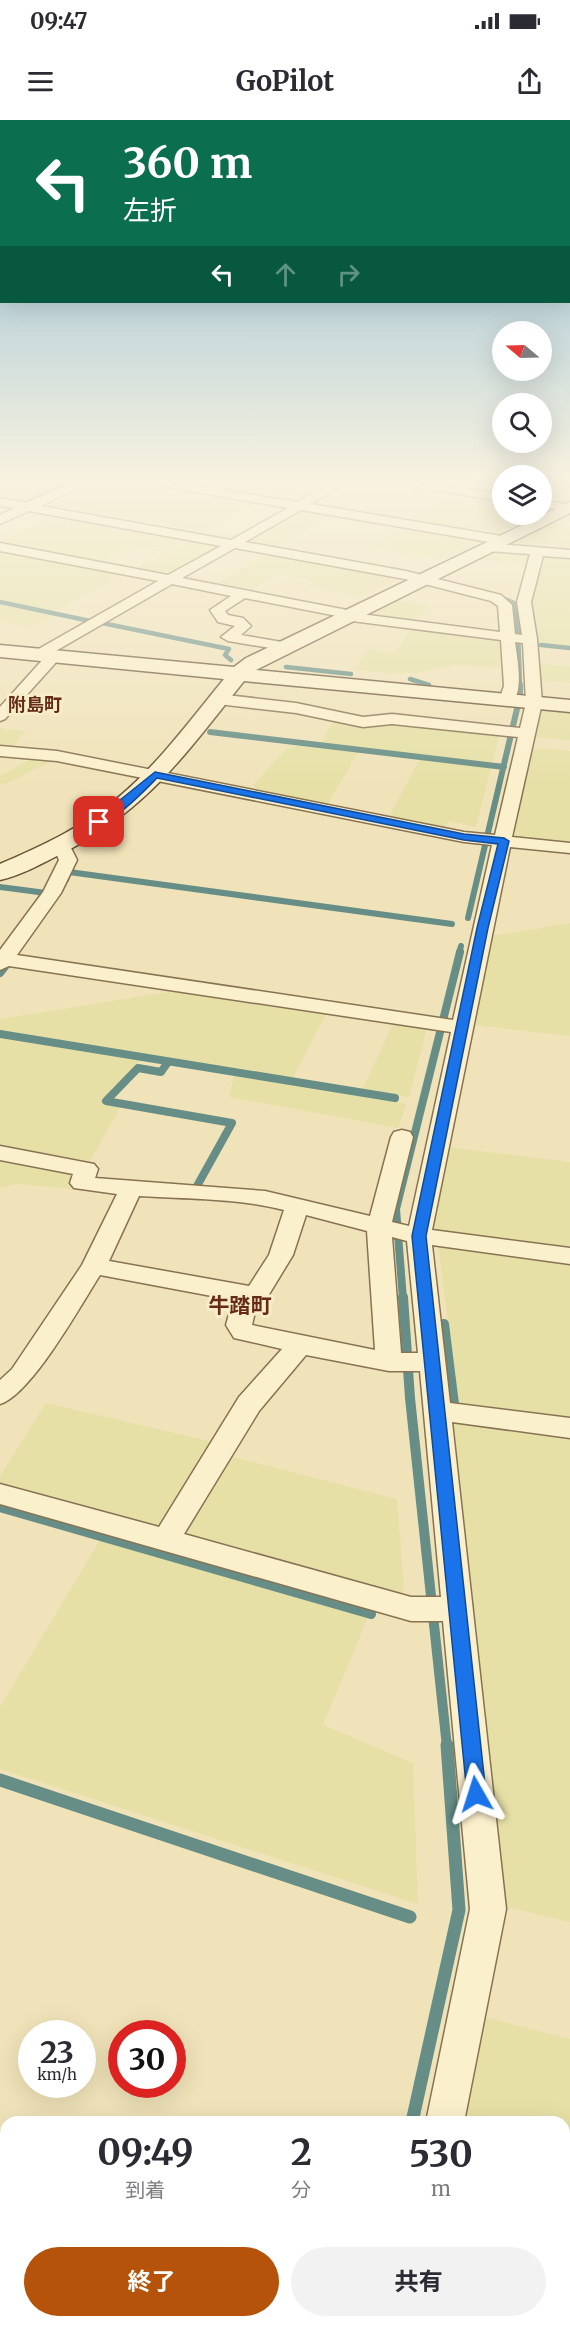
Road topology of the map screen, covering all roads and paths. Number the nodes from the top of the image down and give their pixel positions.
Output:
1 (164, 583) edge
2 (185, 583) edge
3 (413, 583) edge
4 (435, 583) edge
5 (529, 583) edge
6 (243, 594) junction
7 (346, 615) junction
8 (518, 638) junction
9 (282, 646) junction
10 (0, 651) edge
11 (47, 655) junction
12 (240, 673) junction
13 (218, 699) junction
14 (519, 702) junction
15 (570, 706) edge
16 (0, 716) edge
17 (523, 733) junction
18 (0, 751) edge
19 (155, 775) junction
20 (500, 841) junction
21 (61, 844) junction
22 (570, 848) edge
23 (0, 873) edge
24 (2, 961) edge
25 (448, 1026) junction
26 (402, 1137) dead end
27 (0, 1153) edge
28 (131, 1189) junction
29 (297, 1205) junction
30 (382, 1228) junction
31 (415, 1235) junction
32 (570, 1256) edge
33 (94, 1266) junction
34 (248, 1294) junction
35 (300, 1345) junction
36 (391, 1362) junction
37 (427, 1362) junction
38 (0, 1395) edge
39 (436, 1411) junction
40 (570, 1428) edge
41 (0, 1494) edge
42 (166, 1540) junction
43 (450, 1609) junction
44 (446, 2116) edge

1 - 11 street
2 - 6 street
3 - 7 main road
4 - 8 street
5 - 8 street
6 - 7 street
6 - 9 street
7 - 8 street
7 - 9 main road
8 - 14 street
8 - 14 street
9 - 12 main road
10 - 11 main road
11 - 12 main road
11 - 16 street
12 - 13 main road
12 - 14 main road
13 - 17 street
13 - 19 main road
14 - 15 main road
14 - 17 street
17 - 20 street
18 - 19 street
19 - 20 street
19 - 21 main road
20 - 22 street
20 - 25 street
21 - 23 main road
21 - 24 street
24 - 25 street
25 - 31 street
26 - 30 street
27 - 28 street
28 - 29 street
28 - 33 street
29 - 30 street
29 - 34 street
30 - 31 street
30 - 36 street
31 - 32 street
31 - 37 street
33 - 34 street
33 - 38 street
34 - 35 street
35 - 36 street
35 - 42 street
36 - 37 street
37 - 39 street
39 - 40 street
39 - 43 street
41 - 42 street
42 - 43 street
43 - 44 street

